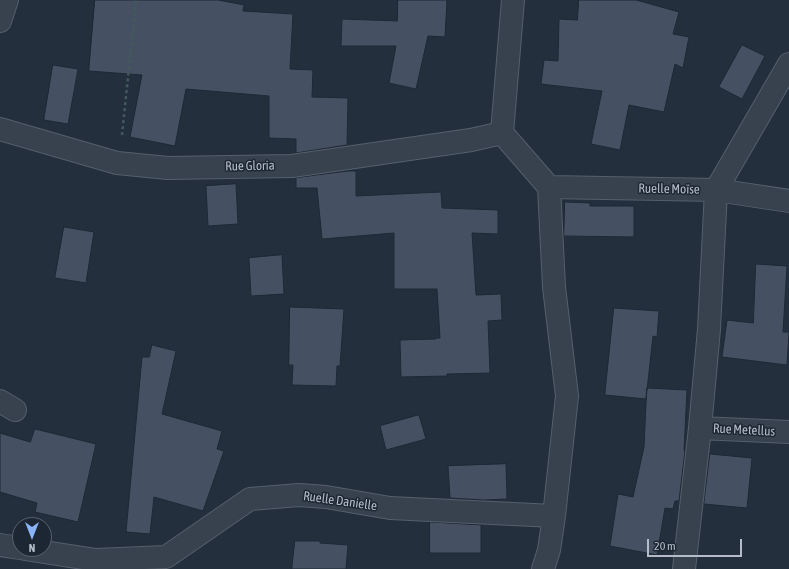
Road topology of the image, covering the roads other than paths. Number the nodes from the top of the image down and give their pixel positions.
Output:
1 (7, 0) edge
2 (513, 0) edge
3 (0, 21) edge
4 (789, 64) edge
5 (0, 129) edge
6 (502, 134) junction
7 (549, 187) junction
8 (716, 190) junction
9 (789, 201) edge
10 (700, 428) junction
11 (789, 432) edge
12 (554, 516) junction
13 (0, 545) edge
14 (12, 547) edge
15 (52, 553) edge
16 (543, 569) edge
17 (684, 569) edge

1 - 3 street
2 - 6 street
4 - 8 street
5 - 6 street, Rue Gloria
6 - 7 street
7 - 8 street, Ruelle Moïse
7 - 12 street
8 - 9 street, Ruelle Moïse
8 - 10 street
10 - 11 street, Rue Metellus
10 - 17 street
12 - 15 street, Ruelle Danielle
12 - 16 street
13 - 14 street

